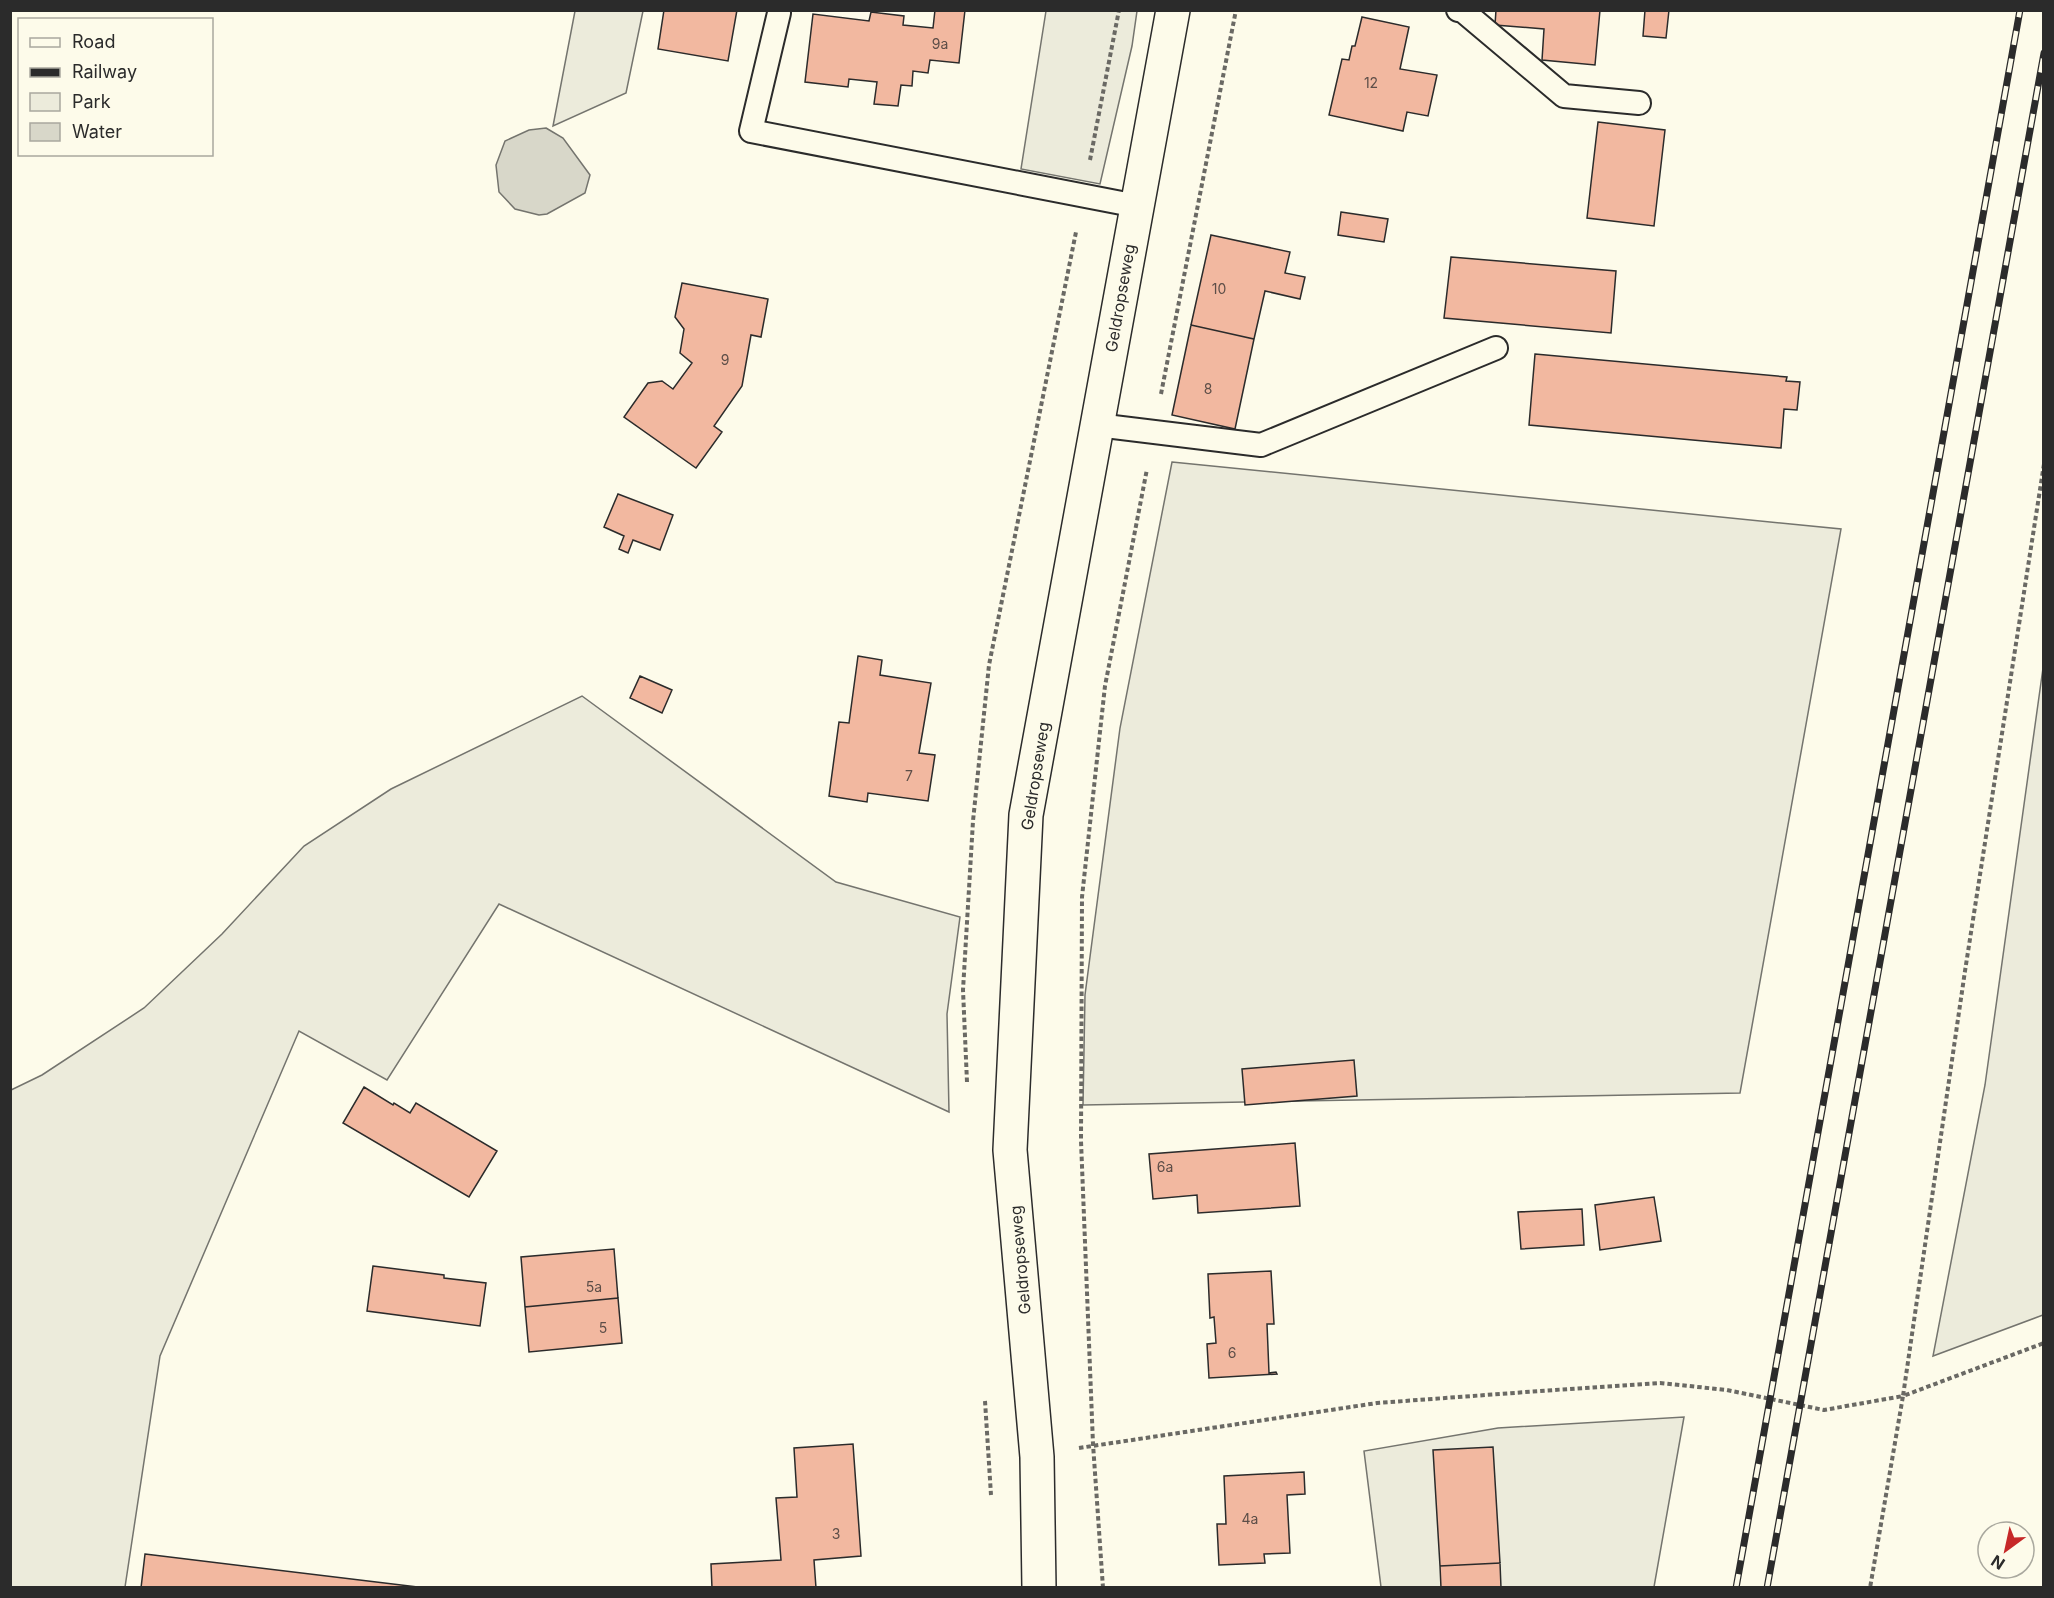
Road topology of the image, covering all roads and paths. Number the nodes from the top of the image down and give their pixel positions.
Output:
1 (1173, 10) edge
2 (1236, 10) edge
3 (1458, 10) edge
4 (779, 13) dead end
5 (1639, 103) dead end
6 (1137, 206) junction
7 (1496, 348) dead end
8 (1097, 424) junction
9 (1154, 431) junction
10 (2043, 464) edge
11 (2043, 1343) edge
12 (1903, 1396) junction
13 (1094, 1445) junction
14 (1037, 1457) junction
15 (1039, 1587) edge
16 (1103, 1587) edge
17 (1870, 1587) edge

1 - 6 main road, Geldropseweg
2 - 9 path
3 - 5 lane
4 - 6 lane
6 - 8 main road, Geldropseweg
7 - 9 lane
8 - 9 lane
8 - 14 main road, Geldropseweg
9 - 13 path
10 - 12 path
11 - 12 path
12 - 13 path
12 - 17 path
13 - 14 path
13 - 16 path
14 - 15 main road, Geldropseweg

